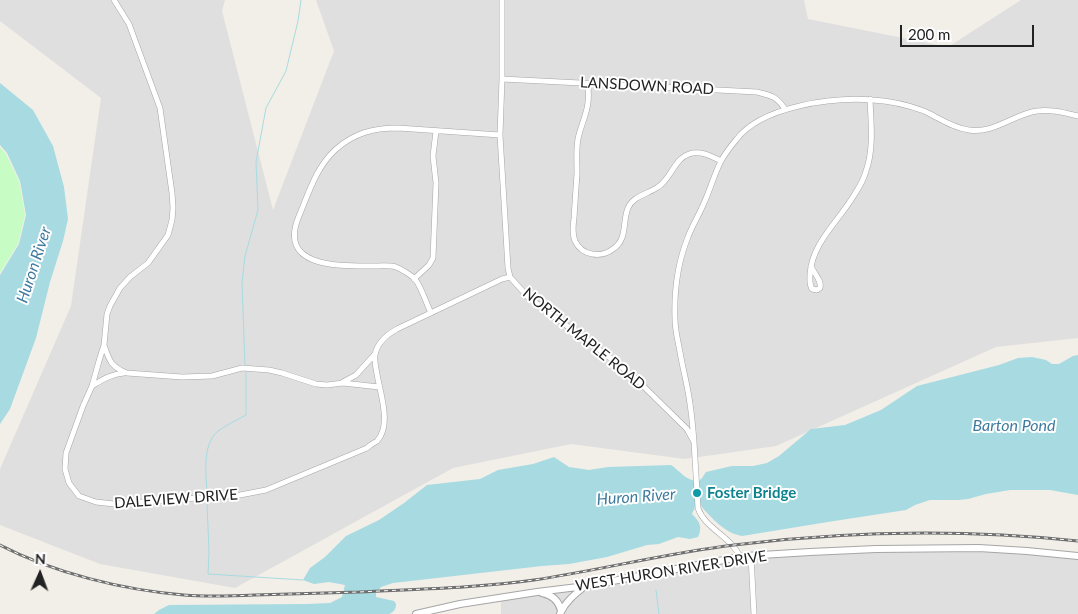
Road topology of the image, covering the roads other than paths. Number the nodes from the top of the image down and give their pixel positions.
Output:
1 (114, 0) edge
2 (502, 0) edge
3 (502, 79) junction
4 (588, 84) junction
5 (870, 99) junction
6 (785, 110) junction
7 (1078, 116) edge
8 (436, 130) junction
9 (500, 135) junction
10 (721, 161) junction
11 (811, 266) dead end
12 (510, 277) junction
13 (414, 279) junction
14 (431, 314) junction
15 (104, 345) junction
16 (375, 354) junction
17 (127, 373) junction
18 (343, 383) junction
19 (92, 386) junction
20 (379, 387) junction
21 (694, 442) junction
22 (751, 556) junction
23 (1078, 556) edge
24 (740, 557) junction
25 (586, 586) junction
26 (537, 592) junction
27 (560, 613) edge
28 (416, 614) edge
29 (754, 614) edge

1 - 15 street, DALEVIEW DRIVE
2 - 3 street, NORTH MAPLE ROAD
3 - 4 street, LANSDOWN ROAD
3 - 9 street, NORTH MAPLE ROAD
4 - 6 street, LANSDOWN ROAD
4 - 10 street
5 - 6 street
5 - 7 street
5 - 11 street
6 - 10 street
8 - 9 street
8 - 13 street
8 - 13 street
9 - 12 street, NORTH MAPLE ROAD
10 - 21 street
12 - 14 street
12 - 21 street, NORTH MAPLE ROAD
13 - 14 street
14 - 16 street
15 - 17 street
15 - 19 street, DALEVIEW DRIVE
16 - 18 street
16 - 20 street, DALEVIEW DRIVE
17 - 18 street
17 - 19 street
18 - 20 street
19 - 20 street, DALEVIEW DRIVE
21 - 24 street
22 - 23 street, WEST HURON RIVER DRIVE
22 - 24 street, WEST HURON RIVER DRIVE
22 - 29 street
24 - 25 street, WEST HURON RIVER DRIVE
25 - 26 street, WEST HURON RIVER DRIVE
25 - 27 street
26 - 27 street
26 - 28 street, WEST HURON RIVER DRIVE

